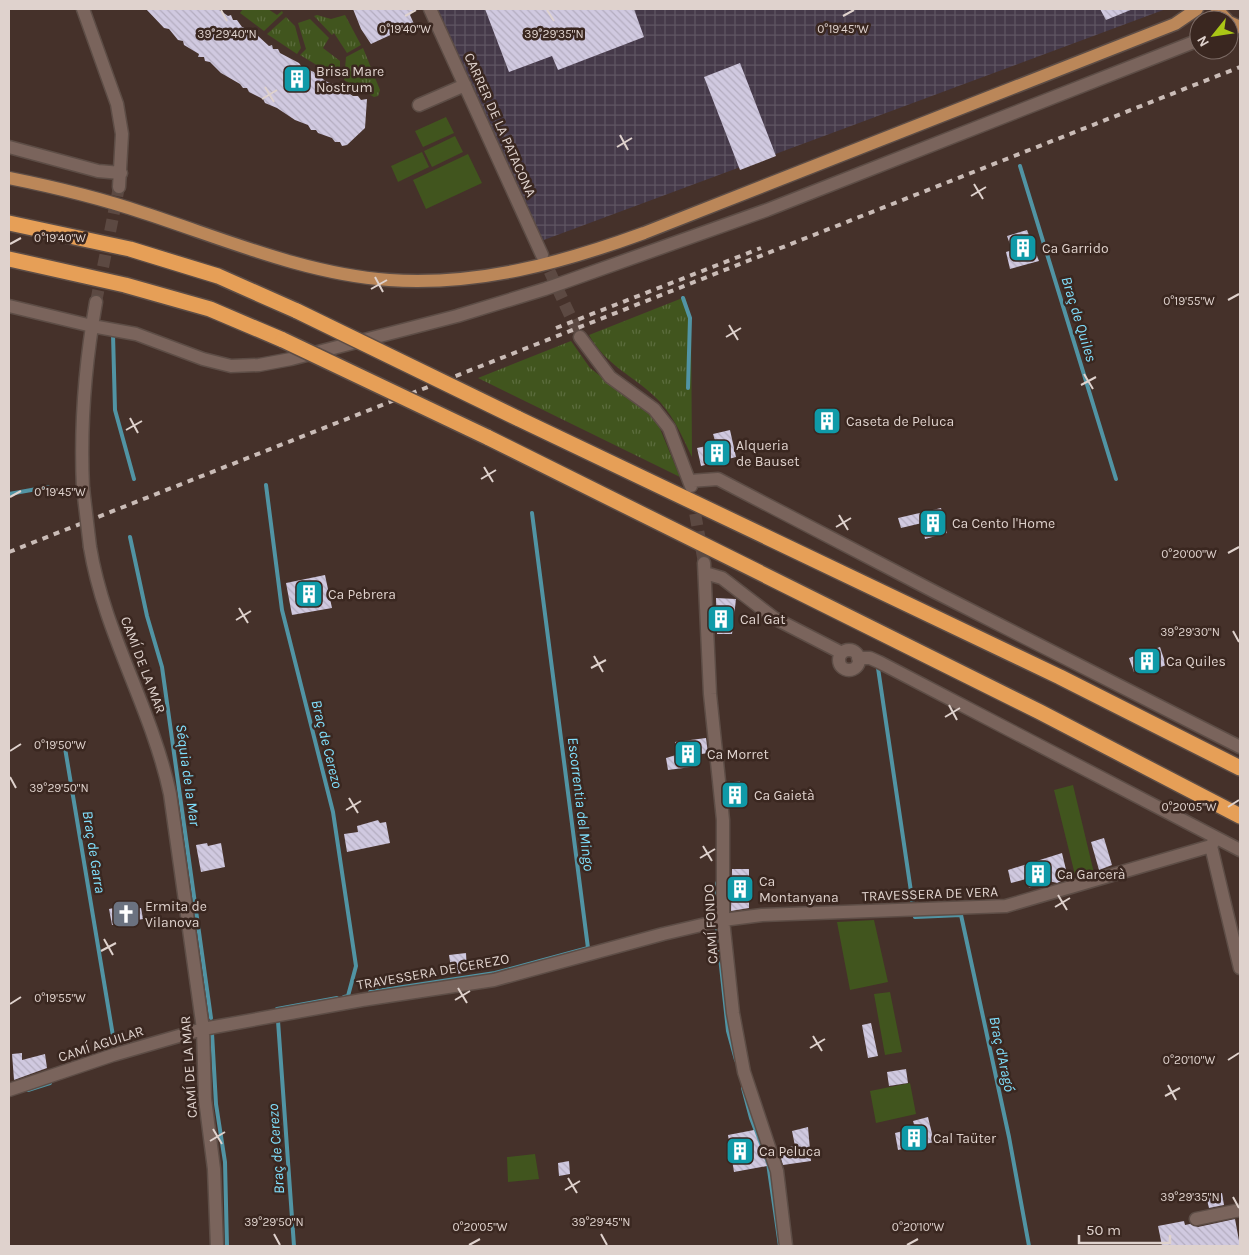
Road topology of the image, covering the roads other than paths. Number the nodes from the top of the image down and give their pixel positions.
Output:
1 (84, 9) edge
2 (430, 9) edge
3 (1197, 9) edge
4 (1189, 44) edge
5 (465, 85) junction
6 (419, 105) dead end
7 (9, 147) edge
8 (121, 173) junction
9 (9, 178) edge
10 (119, 187) tunnel mouth
11 (9, 223) edge
12 (542, 255) tunnel mouth
13 (9, 259) edge
14 (96, 302) tunnel mouth
15 (9, 306) edge
16 (92, 326) junction
17 (580, 337) tunnel mouth
18 (1240, 747) edge
19 (1240, 768) edge
20 (1240, 816) edge
21 (1214, 842) junction
22 (1240, 850) edge
23 (723, 920) junction
24 (1240, 968) edge
25 (203, 1029) junction
26 (9, 1090) edge
27 (1240, 1210) edge
28 (1196, 1219) dead end
29 (217, 1246) edge
30 (786, 1246) edge

1 - 8 street
2 - 5 street, CARRER DE LA PATACONA
3 - 9 main road
4 - 16 street
5 - 6 street
5 - 12 street, CARRER DE LA PATACONA
7 - 8 street
8 - 10 street
11 - 19 highway, bridge
13 - 20 highway, bridge
14 - 16 street, CAMÍ DE LA MAR
15 - 16 street
16 - 25 street, CAMÍ DE LA MAR, bridge
17 - 18 street
21 - 22 street
21 - 23 street, TRAVESSERA DE VERA
21 - 23 street, CAMÍ FONDO
21 - 24 street
23 - 25 street, TRAVESSERA DE CEREZO
23 - 30 street, CAMÍ FONDO
25 - 26 street, CAMÍ AGUILAR
25 - 29 street, CAMÍ DE LA MAR
27 - 28 street

